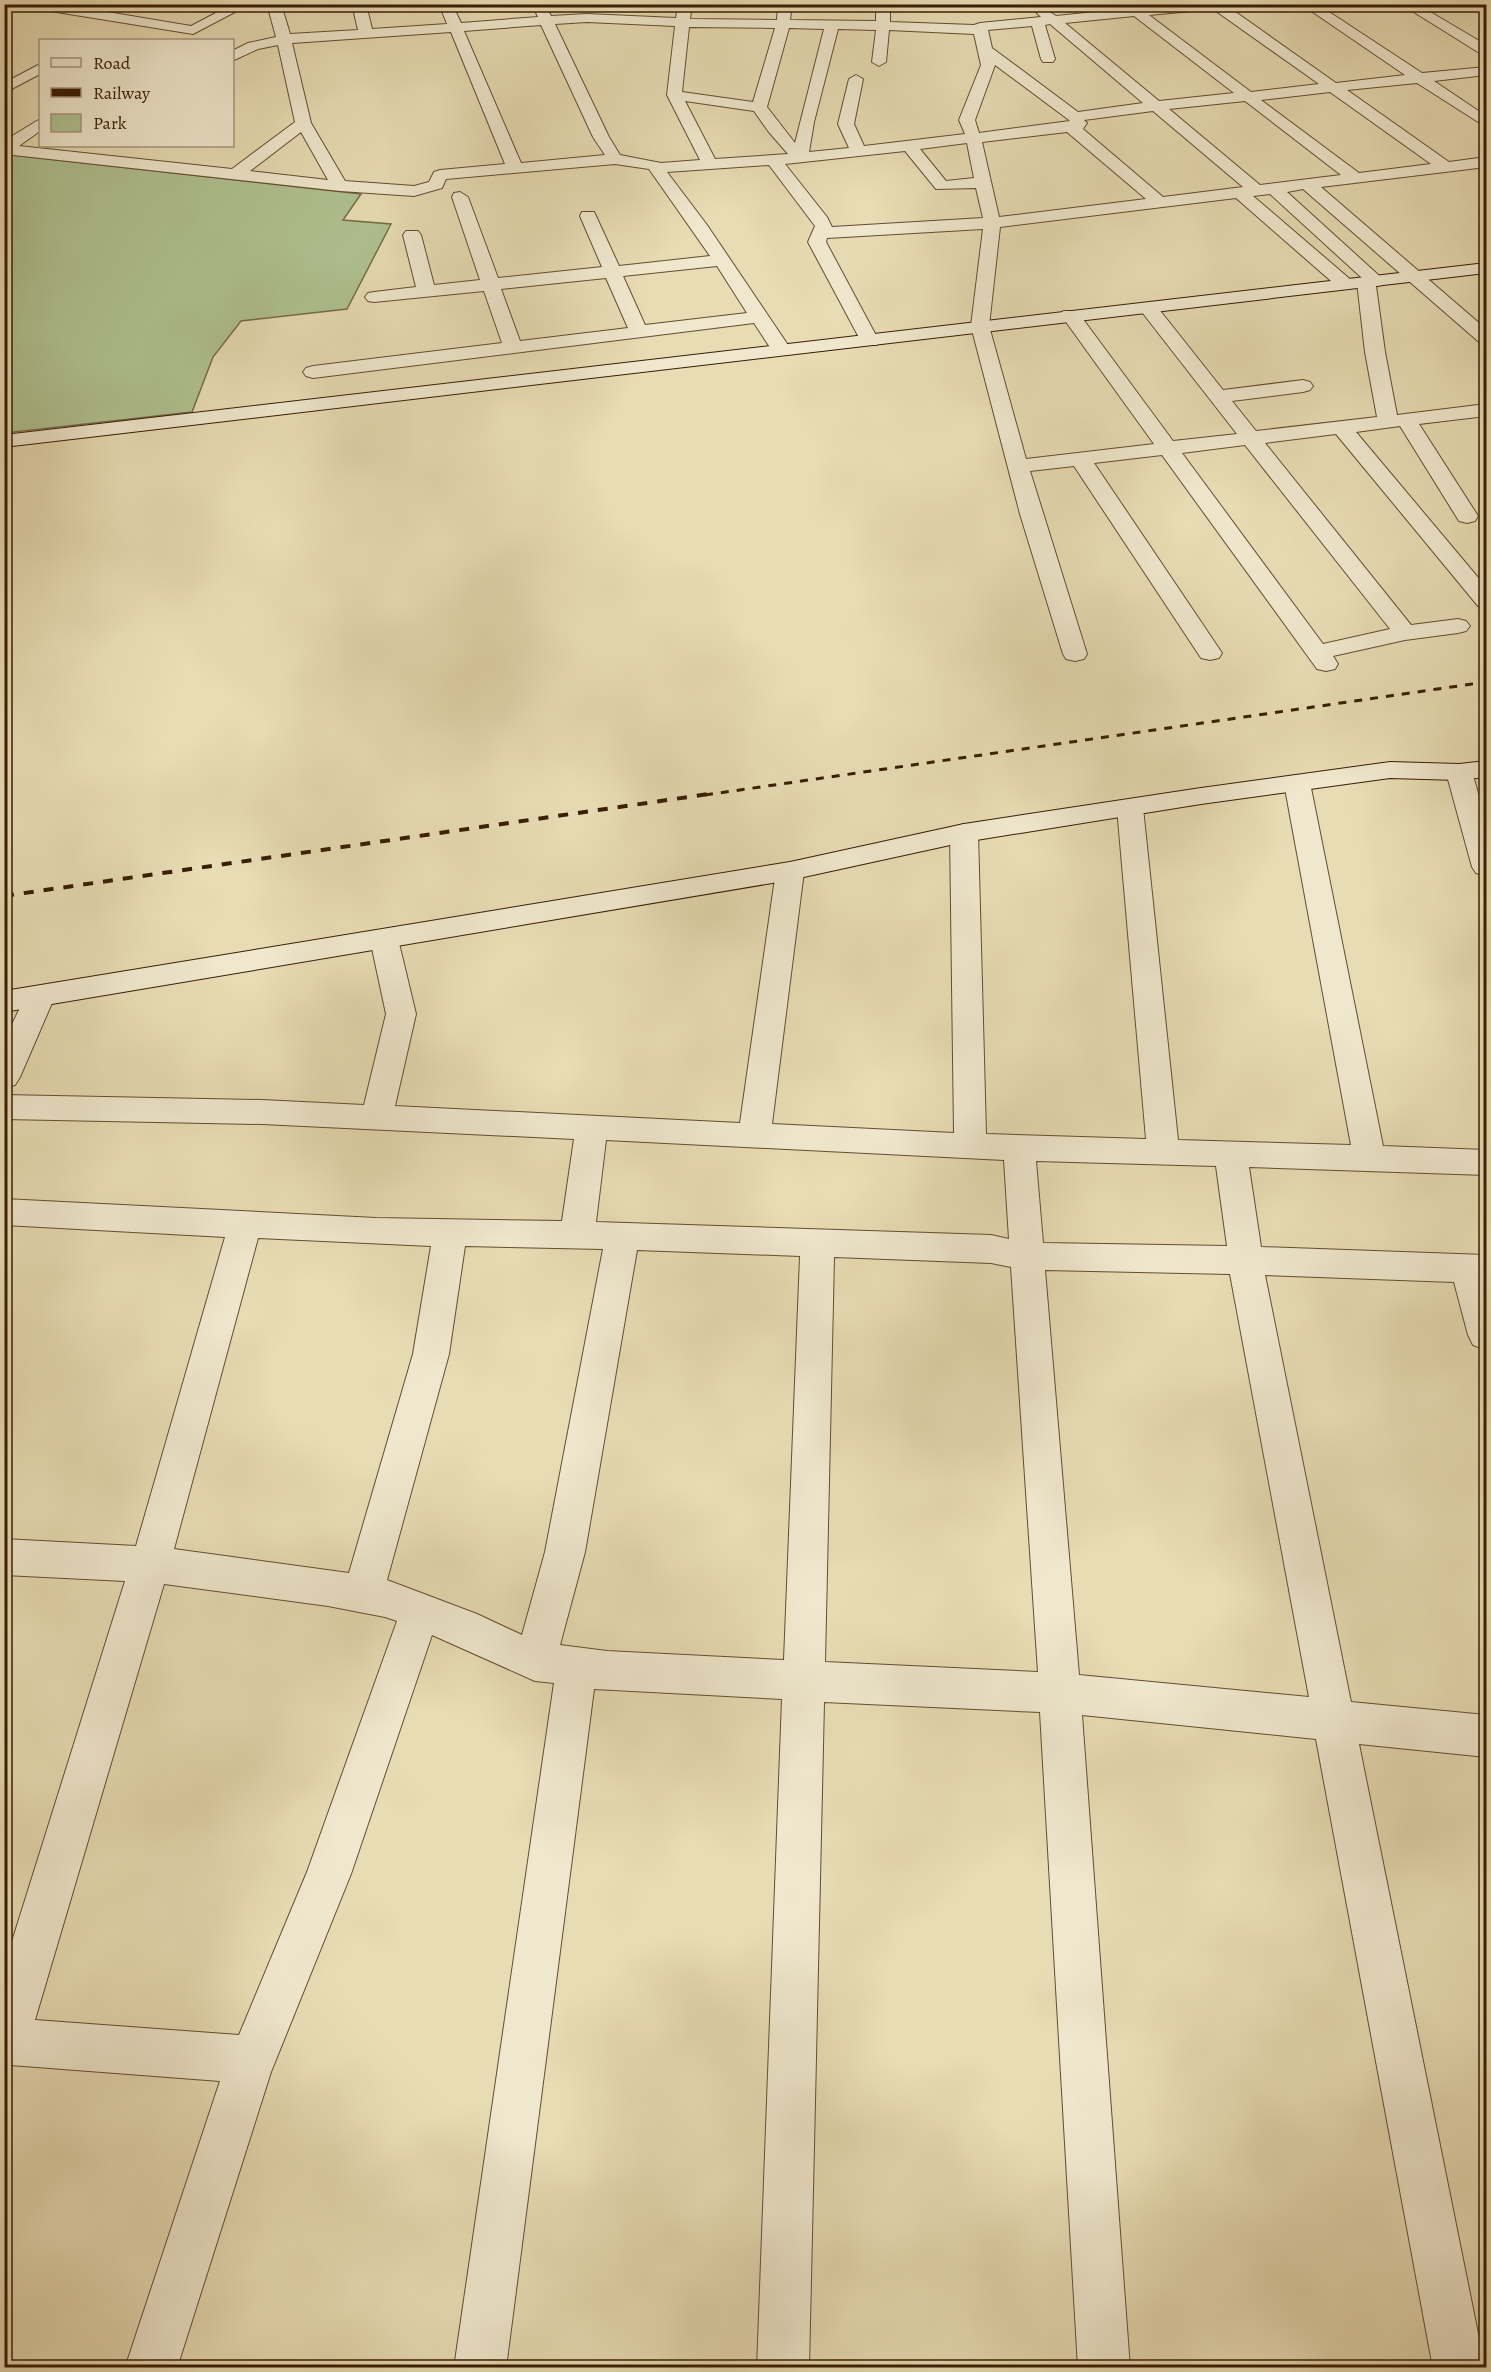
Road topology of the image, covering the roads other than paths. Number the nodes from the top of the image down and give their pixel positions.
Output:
1 (32, 4) edge
2 (244, 4) edge
3 (274, 4) edge
4 (358, 4) edge
5 (447, 4) edge
6 (538, 4) edge
7 (627, 4) edge
8 (685, 4) edge
9 (785, 4) edge
10 (883, 4) edge
11 (1035, 4) edge
12 (1222, 4) edge
13 (1307, 4) edge
14 (1407, 4) edge
15 (1479, 4) edge
16 (1216, 5) edge
17 (1131, 8) edge
18 (1486, 9) edge
19 (933, 12) dead end
20 (546, 20) junction
21 (638, 20) junction
22 (1044, 20) junction
23 (132, 21) junction
24 (682, 23) junction
25 (783, 25) junction
26 (832, 25) junction
27 (883, 26) junction
28 (455, 27) junction
29 (933, 28) junction
30 (981, 30) junction
31 (106, 31) dead end
32 (366, 33) junction
33 (284, 39) junction
34 (986, 51) junction
35 (1486, 51) edge
36 (234, 56) edge
37 (1048, 59) dead end
38 (879, 62) dead end
39 (39, 69) edge
40 (1486, 71) edge
41 (1418, 78) junction
42 (856, 80) dead end
43 (1333, 87) junction
44 (4, 89) edge
45 (674, 95) junction
46 (1248, 96) junction
47 (1157, 106) junction
48 (759, 107) junction
49 (806, 122) junction
50 (1072, 122) junction
51 (1486, 122) edge
52 (303, 123) junction
53 (846, 124) junction
54 (39, 125) edge
55 (973, 136) junction
56 (909, 145) junction
57 (99, 147) edge
58 (4, 149) edge
59 (859, 151) junction
60 (179, 152) dead end
61 (85, 158) junction
62 (800, 158) junction
63 (615, 159) junction
64 (773, 159) junction
65 (1486, 162) edge
66 (710, 164) junction
67 (162, 166) junction
68 (1446, 167) junction
69 (515, 168) junction
70 (657, 168) junction
71 (235, 175) junction
72 (1355, 178) junction
73 (983, 182) junction
74 (1307, 184) junction
75 (340, 186) junction
76 (1256, 190) junction
77 (460, 197) dead end
78 (1159, 202) junction
79 (588, 216) dead end
80 (992, 223) junction
81 (822, 233) junction
82 (412, 235) dead end
83 (722, 260) junction
84 (1486, 268) edge
85 (612, 271) junction
86 (1415, 276) junction
87 (1371, 281) junction
88 (491, 284) junction
89 (1345, 284) junction
90 (426, 291) junction
91 (374, 297) dead end
92 (1147, 307) junction
93 (1070, 315) junction
94 (759, 317) junction
95 (980, 326) junction
96 (639, 332) junction
97 (1486, 338) edge
98 (870, 341) junction
99 (513, 348) junction
100 (782, 351) junction
101 (313, 372) dead end
102 (1303, 386) dead end
103 (1220, 396) junction
104 (1486, 410) edge
105 (1397, 420) junction
106 (1341, 427) junction
107 (1253, 438) junction
108 (4, 441) edge
109 (1167, 448) junction
110 (1080, 458) junction
111 (1018, 466) junction
112 (1467, 516) dead end
113 (1486, 601) edge
114 (1458, 626) dead end
115 (1405, 633) junction
116 (1210, 653) dead end
117 (1075, 654) dead end
118 (1486, 769) edge
119 (1459, 772) junction
120 (1297, 783) junction
121 (1130, 808) junction
122 (964, 833) junction
123 (1486, 867) edge
124 (790, 871) junction
125 (384, 939) junction
126 (40, 996) junction
127 (4, 1002) edge
128 (4, 1077) edge
129 (4, 1107) edge
130 (377, 1117) junction
131 (592, 1128) junction
132 (754, 1136) junction
133 (970, 1146) junction
134 (1019, 1148) junction
135 (1163, 1152) junction
136 (1231, 1153) junction
137 (1368, 1157) junction
138 (1486, 1162) edge
139 (4, 1212) edge
140 (245, 1224) junction
141 (450, 1232) junction
142 (577, 1235) junction
143 (622, 1236) junction
144 (817, 1243) junction
145 (1025, 1256) junction
146 (1245, 1261) junction
147 (1477, 1269) edge
148 (1486, 1335) edge
149 (4, 1557) edge
150 (150, 1565) junction
151 (363, 1594) junction
152 (420, 1612) junction
153 (556, 1664) junction
154 (806, 1681) junction
155 (1060, 1693) junction
156 (1334, 1721) junction
157 (1486, 1736) edge
158 (5, 2042) edge
159 (252, 2060) junction
160 (151, 2367) edge
161 (480, 2367) edge
162 (783, 2367) edge
163 (1104, 2367) edge
164 (1459, 2367) edge

1 - 23 street
2 - 23 street
3 - 33 street
4 - 32 street
5 - 28 street
6 - 20 street
7 - 21 street
8 - 24 street
9 - 25 street
10 - 27 street
11 - 22 street
12 - 16 street
13 - 41 street
14 - 35 street
15 - 18 street
16 - 17 street
16 - 43 street
17 - 22 street
17 - 46 street
19 - 29 street
20 - 21 street
20 - 28 street
20 - 63 street
21 - 24 street
22 - 30 street
22 - 37 street
22 - 47 street
23 - 31 street
24 - 25 street
24 - 45 street
25 - 26 street
25 - 48 street
26 - 27 street
26 - 49 street
27 - 29 street
27 - 38 street
28 - 32 street
28 - 69 street
29 - 30 street
30 - 34 street
32 - 33 street
33 - 36 street
33 - 52 street
34 - 50 street
34 - 55 street
39 - 44 street
40 - 41 street
41 - 43 street
41 - 51 street
42 - 53 street
43 - 46 street
43 - 68 street
45 - 48 street
45 - 66 street
46 - 47 street
46 - 72 street
47 - 50 street
47 - 76 street
48 - 62 street
49 - 53 street
49 - 62 street
50 - 55 street
50 - 78 street
52 - 71 street
52 - 75 street
53 - 59 street
54 - 58 street
55 - 56 street
55 - 73 street
56 - 59 street
56 - 73 street
57 - 61 street
58 - 61 street
59 - 62 street
60 - 67 street
61 - 67 street
62 - 64 street
63 - 69 street
63 - 70 street
64 - 66 street
64 - 81 street
65 - 68 street
66 - 70 street
67 - 71 street
68 - 72 street
69 - 75 street
70 - 83 street
71 - 75 street
72 - 74 street
73 - 80 street
74 - 76 street
74 - 86 street
76 - 78 street
76 - 87 street
76 - 89 street
77 - 88 street
78 - 80 street
79 - 85 street
80 - 81 street
80 - 95 street
81 - 98 street
82 - 90 street
83 - 85 street
83 - 94 street
84 - 86 street
85 - 88 street
85 - 96 street
86 - 87 street
86 - 97 street
87 - 89 street
87 - 105 street
88 - 90 street
88 - 99 street
89 - 92 street
90 - 91 street
92 - 93 street
92 - 103 street
93 - 95 street
93 - 109 street
94 - 96 street
94 - 100 street
95 - 98 street
95 - 111 street
96 - 99 street
98 - 100 street
99 - 101 street
100 - 108 street
102 - 103 street
103 - 107 street
104 - 105 street
105 - 106 street
105 - 112 street
106 - 107 street
106 - 113 street
107 - 109 street
107 - 115 street
109 - 110 street
109 - 115 street
110 - 111 street
110 - 116 street
111 - 117 street
114 - 115 street
118 - 119 street
119 - 120 street
119 - 123 street
120 - 121 street
120 - 137 street
121 - 122 street
121 - 135 street
122 - 124 street
122 - 133 street
124 - 125 street
124 - 132 street
125 - 126 street
125 - 130 street
126 - 127 street
126 - 128 street
129 - 130 street
130 - 131 street
131 - 132 street
131 - 142 street
132 - 133 street
133 - 134 street
134 - 135 street
134 - 145 street
135 - 136 street
136 - 137 street
136 - 146 street
137 - 138 street
139 - 140 street
140 - 141 street
140 - 150 street
141 - 142 street
141 - 151 street
142 - 143 street
143 - 144 street
143 - 153 street
144 - 145 street
144 - 154 street
145 - 146 street
145 - 155 street
146 - 147 street
146 - 156 street
147 - 148 street
149 - 150 street
150 - 151 street
150 - 158 street
151 - 152 street
152 - 153 street
152 - 159 street
153 - 154 street
153 - 161 street
154 - 155 street
154 - 162 street
155 - 156 street
155 - 163 street
156 - 157 street
156 - 164 street
158 - 159 street
159 - 160 street

